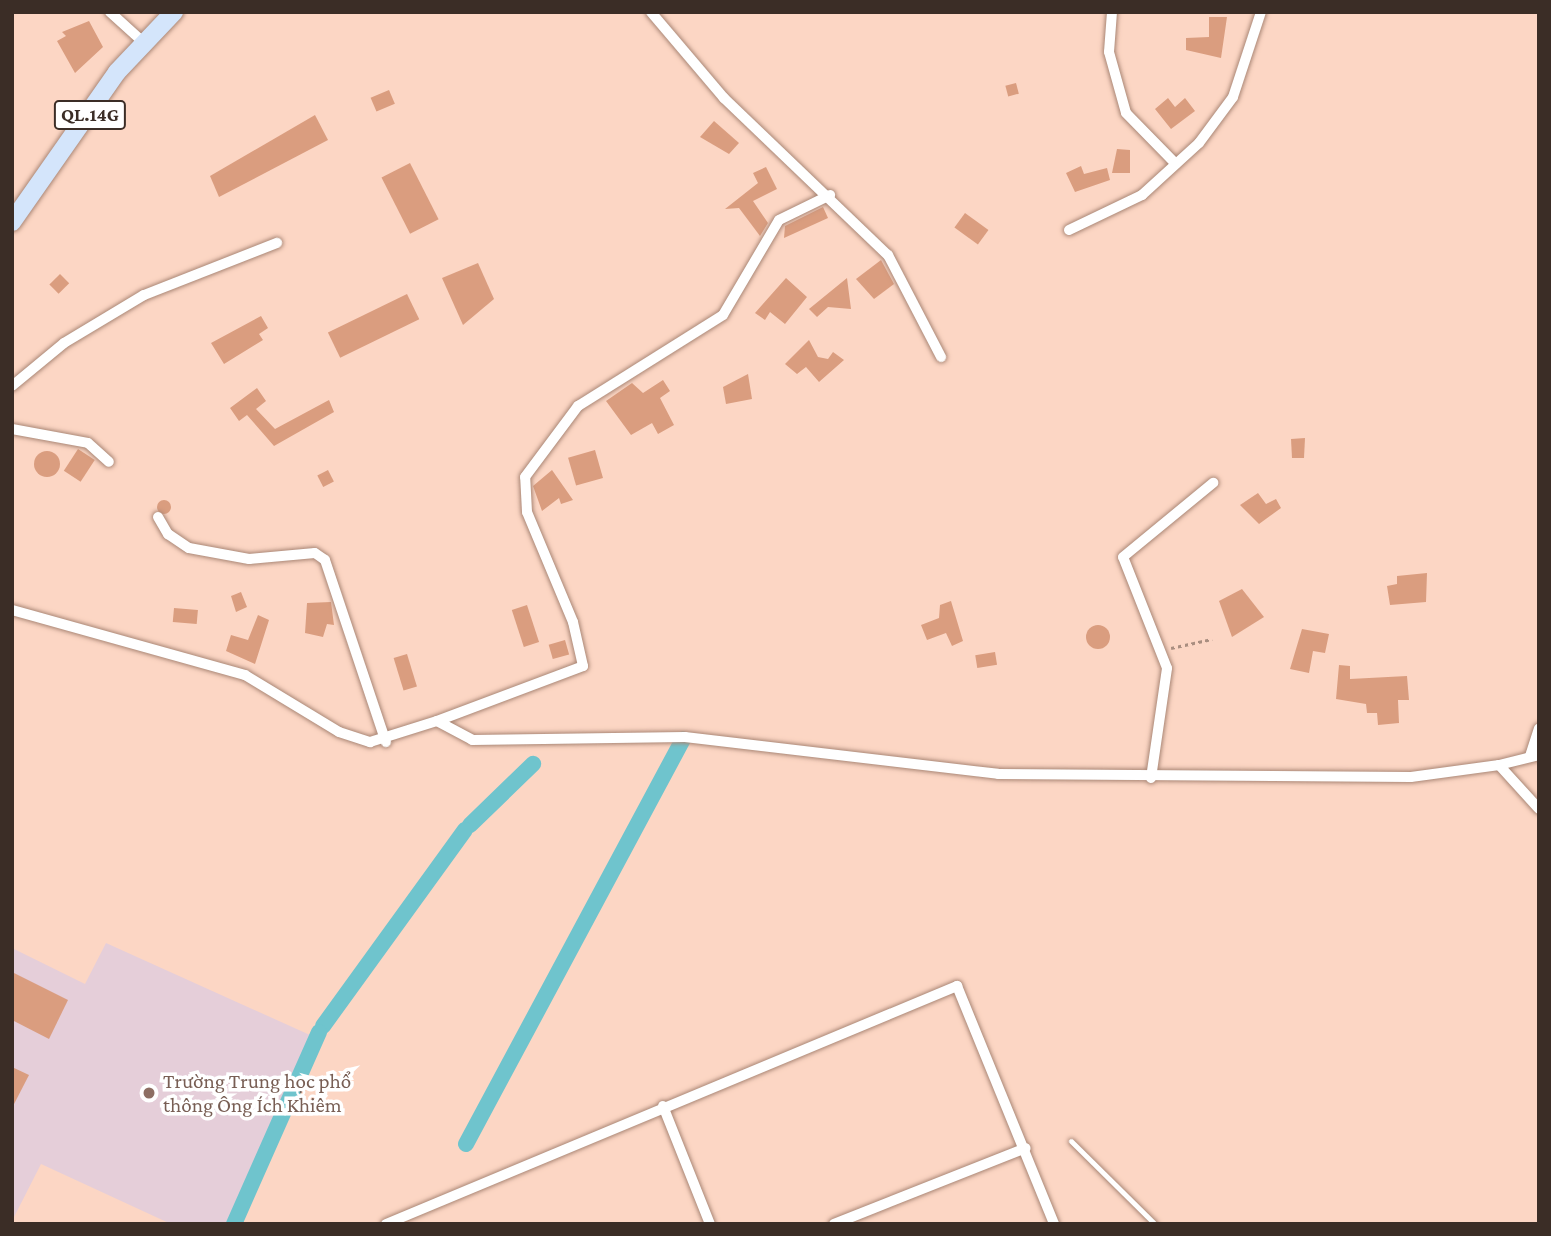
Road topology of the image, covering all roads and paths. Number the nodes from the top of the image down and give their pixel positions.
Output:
1 (110, 12) edge
2 (174, 12) edge
3 (651, 12) edge
4 (1112, 12) edge
5 (1261, 12) edge
6 (142, 41) junction
7 (1176, 164) junction
8 (830, 195) junction
9 (12, 222) edge
10 (1069, 230) dead end
11 (277, 243) dead end
12 (941, 357) dead end
13 (12, 386) edge
14 (12, 429) edge
15 (109, 462) dead end
16 (1213, 483) dead end
17 (158, 517) dead end
18 (12, 610) edge
19 (1212, 639) dead end
20 (1160, 650) junction
21 (437, 721) junction
22 (1539, 728) edge
23 (386, 742) junction
24 (1534, 756) edge
25 (1499, 765) junction
26 (1151, 778) junction
27 (1539, 809) edge
28 (663, 1106) junction
29 (1071, 1142) dead end
30 (1026, 1148) junction
31 (386, 1224) edge
32 (710, 1224) edge
33 (834, 1224) edge
34 (1054, 1224) edge
35 (1155, 1224) edge

1 - 6 street
2 - 6 main road, QL.14G
3 - 8 street
4 - 7 street
5 - 7 street
6 - 9 main road, QL.14G
7 - 10 street
8 - 12 street
8 - 21 street
11 - 13 street
14 - 15 street
16 - 20 street
17 - 23 street
18 - 23 street
19 - 20 path
20 - 26 street
21 - 23 street
21 - 26 street
22 - 24 street
24 - 25 street
25 - 26 street
25 - 27 street
28 - 30 street
28 - 31 street
28 - 32 street
29 - 35 lane
30 - 33 street
30 - 34 street

